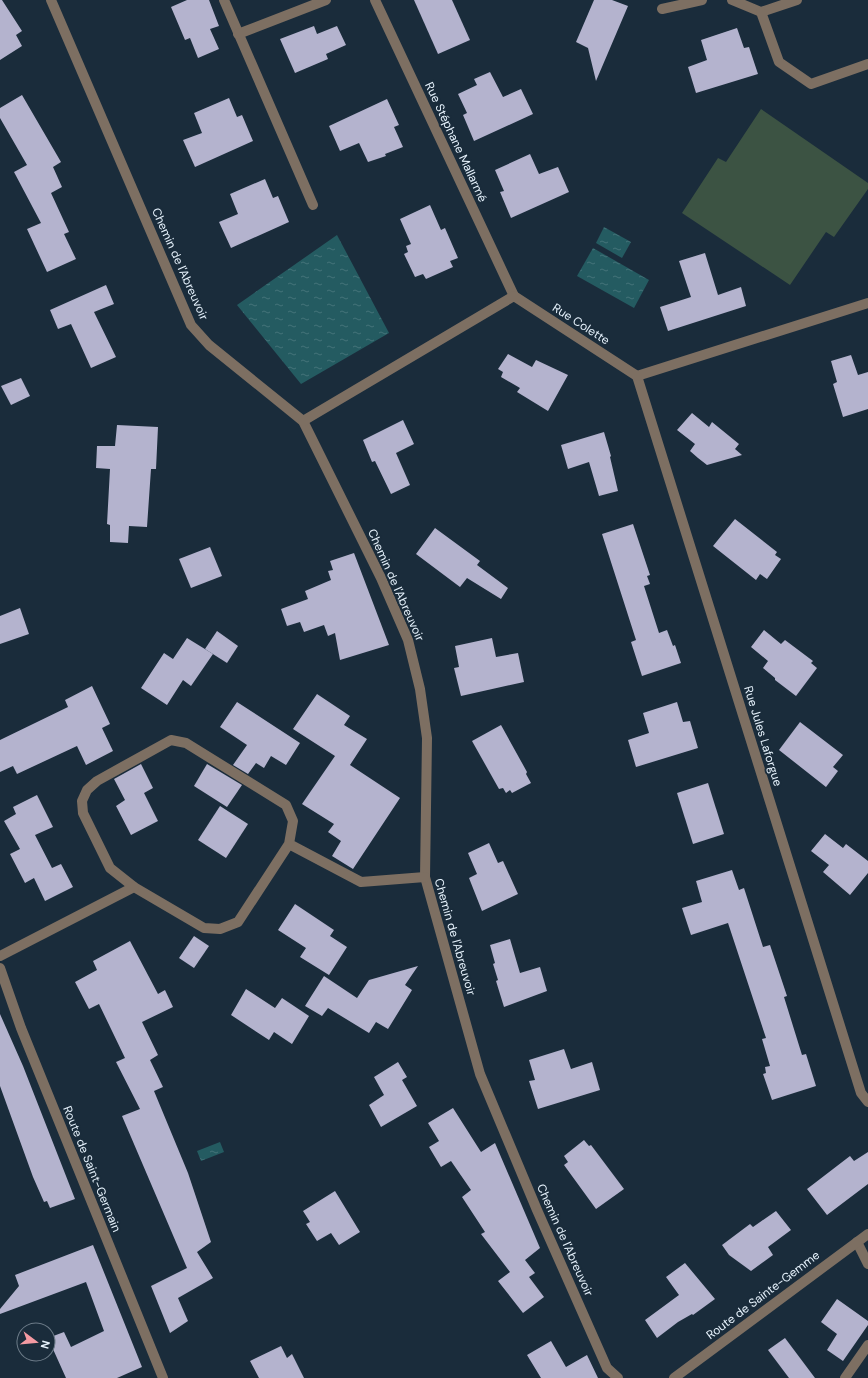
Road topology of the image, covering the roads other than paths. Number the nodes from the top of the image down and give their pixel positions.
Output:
1 (51, 0) edge
2 (224, 0) edge
3 (326, 0) edge
4 (375, 0) edge
5 (702, 0) edge
6 (732, 0) edge
7 (797, 0) edge
8 (662, 9) dead end
9 (762, 12) junction
10 (238, 34) junction
11 (868, 64) edge
12 (313, 205) dead end
13 (514, 296) junction
14 (868, 303) edge
15 (637, 376) junction
16 (303, 421) junction
17 (289, 844) junction
18 (425, 877) junction
19 (134, 887) junction
20 (0, 956) edge
21 (0, 968) edge
22 (868, 1102) edge
23 (868, 1234) edge
24 (856, 1242) junction
25 (868, 1264) edge
26 (868, 1345) edge
27 (163, 1378) edge
28 (618, 1378) edge
29 (674, 1378) edge
30 (845, 1378) edge

1 - 16 street, Chemin de l'Abreuvoir
2 - 10 street
3 - 10 street
4 - 13 street, Rue Stéphane Mallarmé
5 - 8 street
6 - 9 street
7 - 9 street
9 - 11 street
10 - 12 street
13 - 15 street, Rue Colette
13 - 16 street
14 - 15 street
15 - 22 street, Rue Jules Laforgue
16 - 18 street, Chemin de l'Abreuvoir
17 - 18 street
17 - 19 street
17 - 19 street
18 - 28 street, Chemin de l'Abreuvoir
19 - 20 street
21 - 27 street, Route de Saint-Germain
23 - 24 street, Route de Sainte-Gemme
24 - 25 street
24 - 29 street, Route de Sainte-Gemme
26 - 30 street

